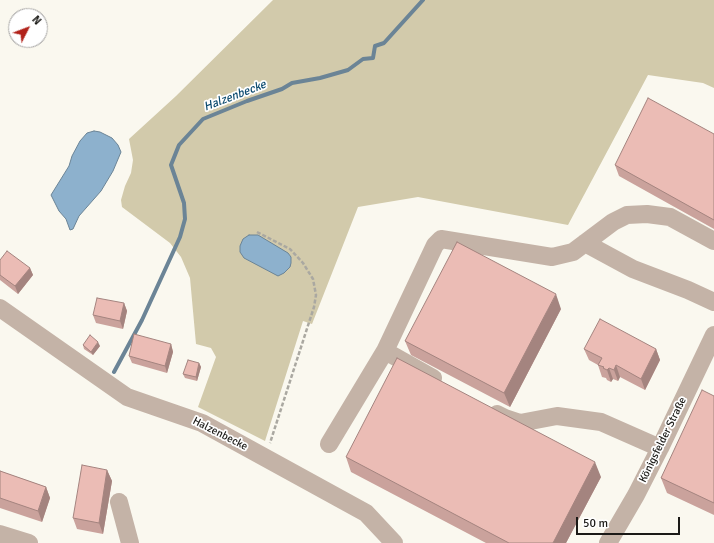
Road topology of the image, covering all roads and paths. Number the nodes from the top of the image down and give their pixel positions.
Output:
1 (257, 232) dead end
2 (714, 241) edge
3 (585, 243) junction
4 (714, 302) edge
5 (0, 308) edge
6 (714, 335) edge
7 (385, 351) junction
8 (445, 384) edge
9 (485, 407) edge
10 (329, 444) dead end
11 (660, 448) junction
12 (265, 457) junction
13 (119, 502) dead end
14 (0, 534) edge
15 (29, 543) edge
16 (130, 543) edge
17 (394, 543) edge
18 (608, 543) edge

1 - 12 path
2 - 3 street
3 - 4 street
3 - 7 street
5 - 12 street, Halzenbecke
6 - 11 street, Königsfelder Straße
7 - 8 street
7 - 10 street
9 - 11 street
11 - 18 street, Königsfelder Straße
12 - 17 street, Halzenbecke
13 - 16 street
14 - 15 street

